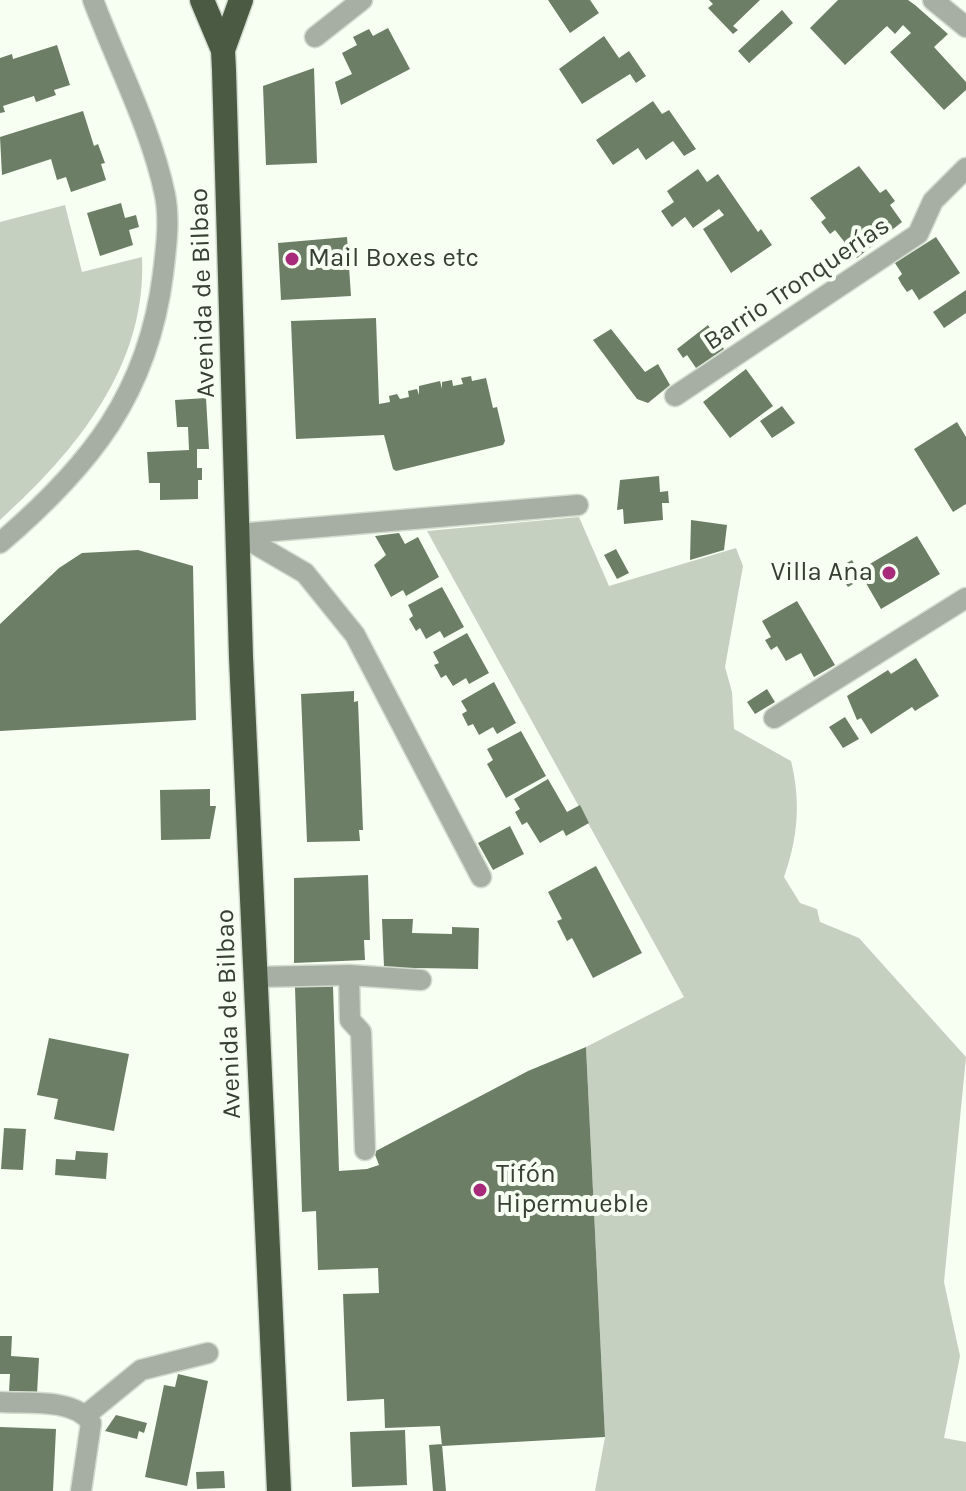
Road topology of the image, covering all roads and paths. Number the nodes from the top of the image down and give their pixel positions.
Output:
1 (93, 0) edge
2 (202, 0) edge
3 (241, 0) edge
4 (362, 0) edge
5 (933, 0) edge
6 (966, 27) edge
7 (315, 37) dead end
8 (223, 50) junction
9 (966, 168) edge
10 (675, 396) dead end
11 (578, 505) dead end
12 (238, 534) junction
13 (0, 543) edge
14 (966, 598) edge
15 (774, 718) dead end
16 (481, 877) dead end
17 (349, 975) junction
18 (256, 977) junction
19 (421, 980) dead end
20 (365, 1150) dead end
21 (208, 1353) dead end
22 (0, 1402) edge
23 (86, 1415) junction
24 (81, 1491) edge
25 (279, 1491) edge

1 - 13 street
2 - 8 highway, Avenida de Bilbao
3 - 8 highway, Avenida de Bilbao
4 - 7 street
5 - 6 street
8 - 12 highway, Avenida de Bilbao
9 - 10 street, Barrio Tronquerías
11 - 12 street
12 - 16 street
12 - 18 highway, Avenida de Bilbao
14 - 15 street
17 - 18 street
17 - 19 street
17 - 20 street
18 - 25 highway, Avenida de Bilbao
21 - 23 street
22 - 23 street
23 - 24 street

